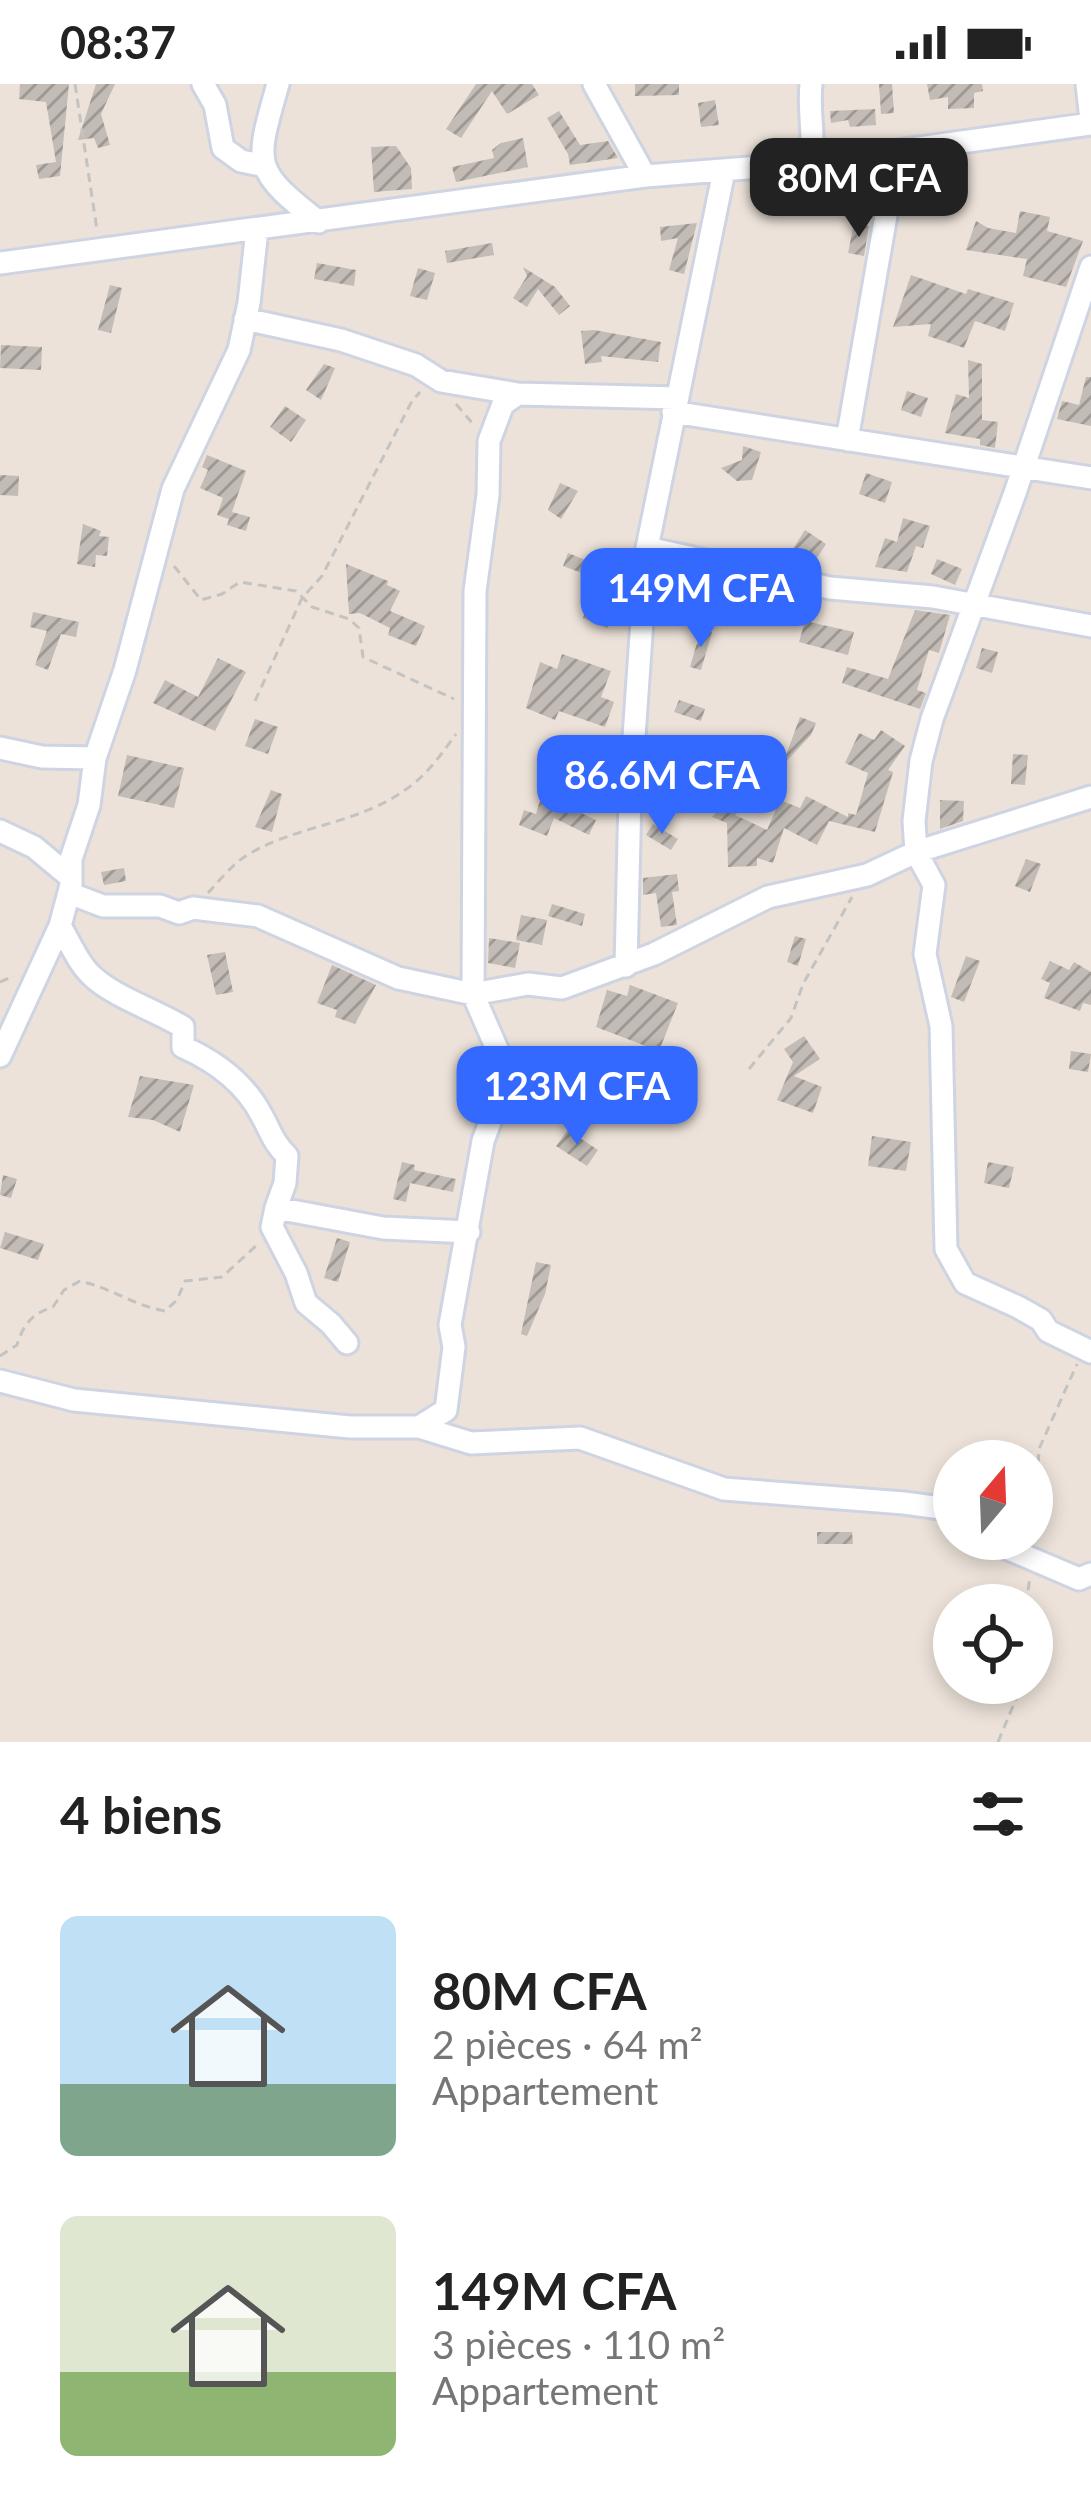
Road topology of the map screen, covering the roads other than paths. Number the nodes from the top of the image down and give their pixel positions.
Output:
1 (203, 84) edge
2 (278, 84) edge
3 (594, 84) edge
4 (811, 84) edge
5 (1088, 84) edge
6 (1091, 122) edge
7 (897, 152) junction
8 (812, 164) junction
9 (261, 165) junction
10 (724, 172) junction
11 (645, 176) junction
12 (320, 222) junction
13 (256, 229) junction
14 (0, 262) edge
15 (1091, 267) edge
16 (245, 319) junction
17 (518, 394) junction
18 (675, 405) junction
19 (848, 440) junction
20 (1023, 468) junction
21 (1091, 478) edge
22 (647, 548) junction
23 (974, 604) junction
24 (1091, 626) edge
25 (0, 748) edge
26 (95, 758) junction
27 (1091, 797) edge
28 (0, 831) edge
29 (916, 852) junction
30 (69, 884) junction
31 (60, 926) junction
32 (626, 966) junction
33 (473, 994) junction
34 (0, 1056) edge
35 (274, 1217) junction
36 (469, 1232) junction
37 (347, 1343) dead end
38 (1087, 1351) edge
39 (0, 1381) edge
40 (419, 1427) junction
41 (933, 1507) edge
42 (1032, 1560) edge
43 (1091, 1574) edge

1 - 9 street
2 - 9 street
3 - 11 street
4 - 8 street
5 - 6 street
6 - 7 street
7 - 8 street
7 - 19 street
8 - 10 street
9 - 12 street
10 - 11 street
10 - 18 street
11 - 12 street
12 - 13 street
13 - 14 street
13 - 16 street
15 - 20 street
16 - 17 street
16 - 26 street
17 - 18 street
17 - 33 street
18 - 19 street
18 - 22 street
19 - 20 street
20 - 21 street
20 - 23 street
22 - 23 street
22 - 32 street
23 - 24 street
23 - 29 street
25 - 26 street
26 - 30 street
27 - 29 street
28 - 30 street
29 - 32 street
29 - 38 street
30 - 31 street
30 - 33 street
31 - 34 street
31 - 35 street
32 - 33 street
33 - 36 street
35 - 36 street
35 - 37 street
36 - 40 street
39 - 40 street
40 - 41 street
42 - 43 street

